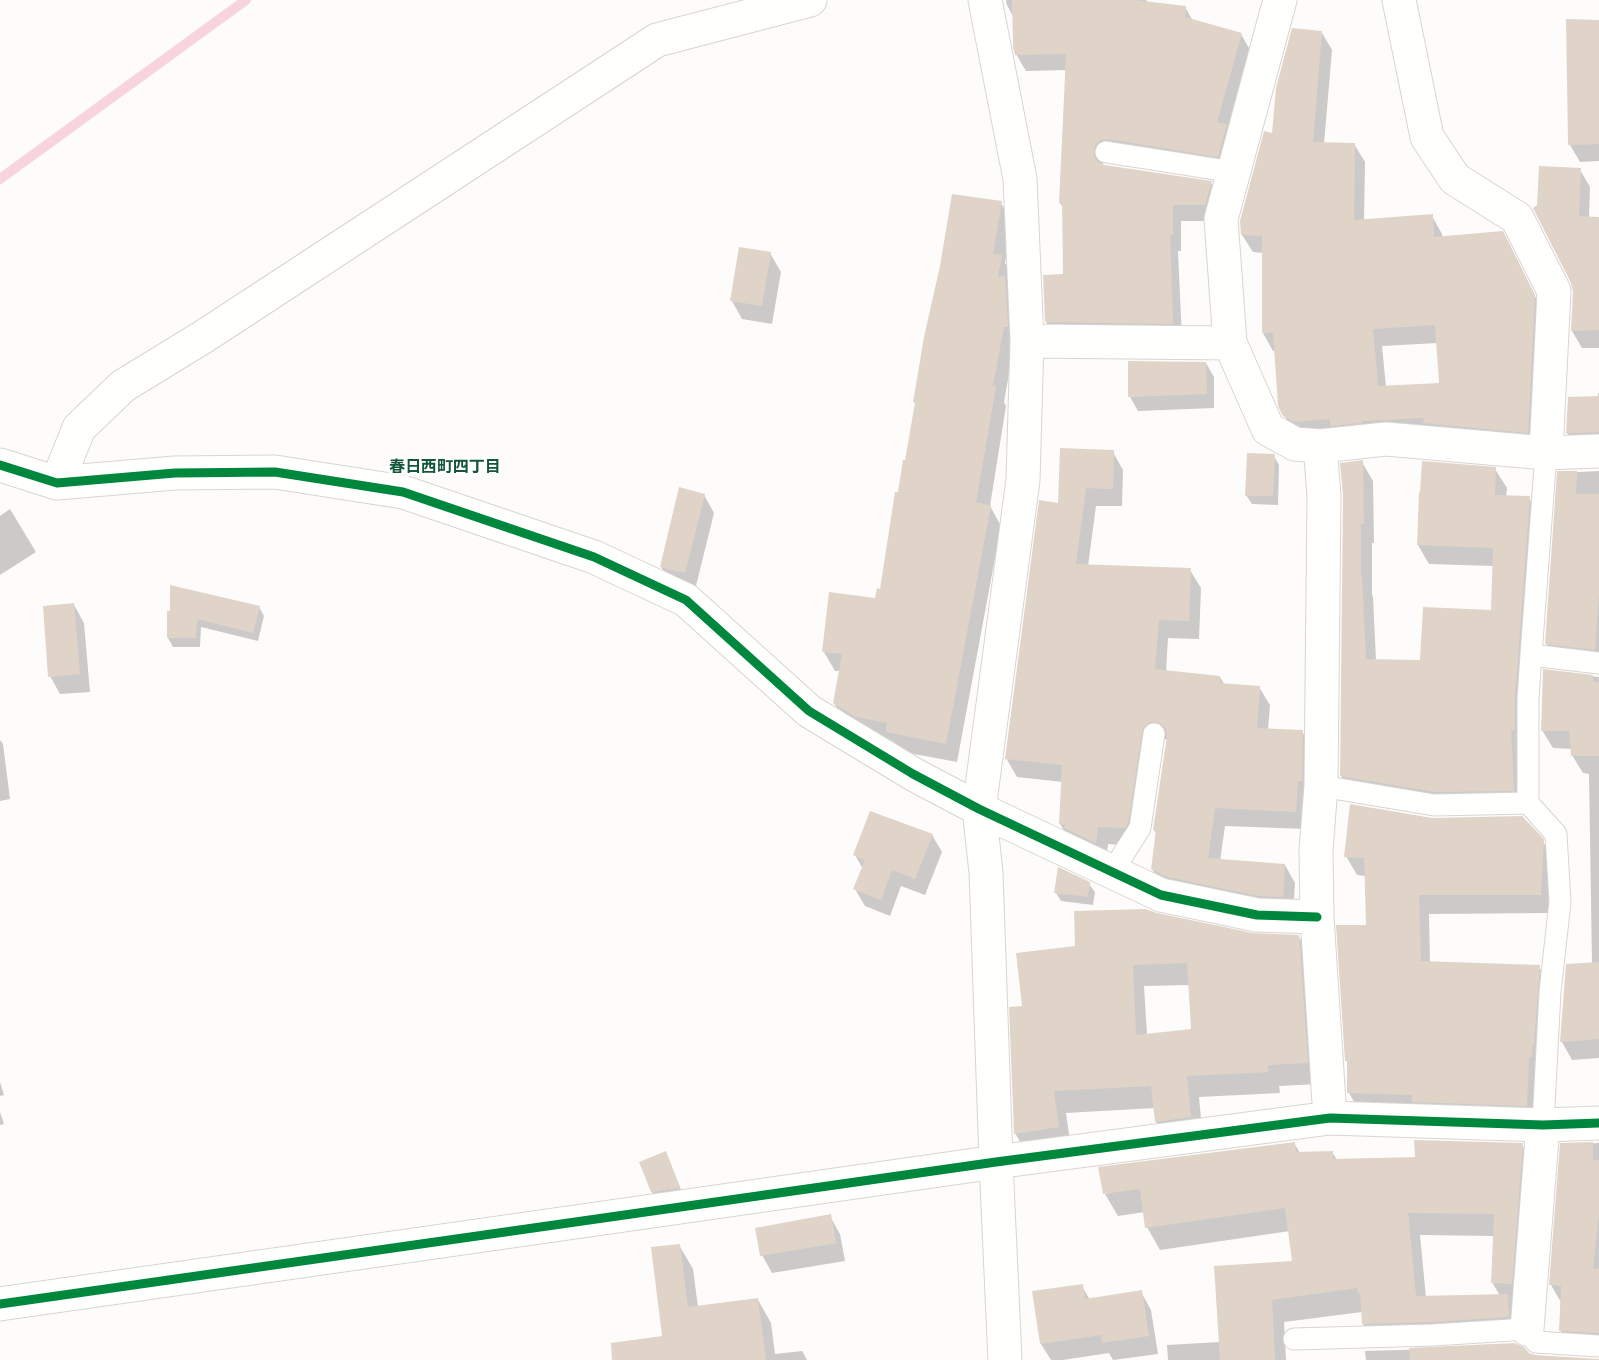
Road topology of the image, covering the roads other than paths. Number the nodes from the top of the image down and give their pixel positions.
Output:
1 (810, 0) edge
2 (985, 0) edge
3 (1280, 0) edge
4 (1399, 0) edge
5 (1106, 152) dead end
6 (1234, 172) junction
7 (1028, 341) junction
8 (1230, 343) junction
9 (1320, 446) junction
10 (1599, 451) edge
11 (1546, 453) junction
12 (0, 465) edge
13 (57, 483) junction
14 (1531, 655) junction
15 (1599, 663) edge
16 (1154, 734) dead end
17 (1321, 786) junction
18 (1528, 803) junction
19 (979, 809) junction
20 (1112, 872) junction
21 (1317, 917) junction
22 (1330, 1118) junction
23 (1599, 1123) edge
24 (1543, 1125) junction
25 (996, 1161) junction
26 (0, 1304) edge
27 (1527, 1329) junction
28 (1294, 1339) dead end
29 (1599, 1346) edge
30 (1005, 1360) edge

1 - 13 street
2 - 7 street
3 - 6 street
4 - 11 street
5 - 6 lane
6 - 8 street
7 - 8 street
7 - 19 street
8 - 9 street
9 - 11 street
9 - 17 street
10 - 11 street
11 - 14 lane
12 - 13 street
13 - 19 street
14 - 15 lane
14 - 18 lane
16 - 20 lane
17 - 18 lane
17 - 21 street
18 - 24 lane
19 - 20 street
19 - 25 street
20 - 21 street
21 - 22 street
22 - 24 street
22 - 25 street
23 - 24 street
24 - 27 street
25 - 26 street
25 - 30 street
27 - 28 lane
27 - 29 lane

